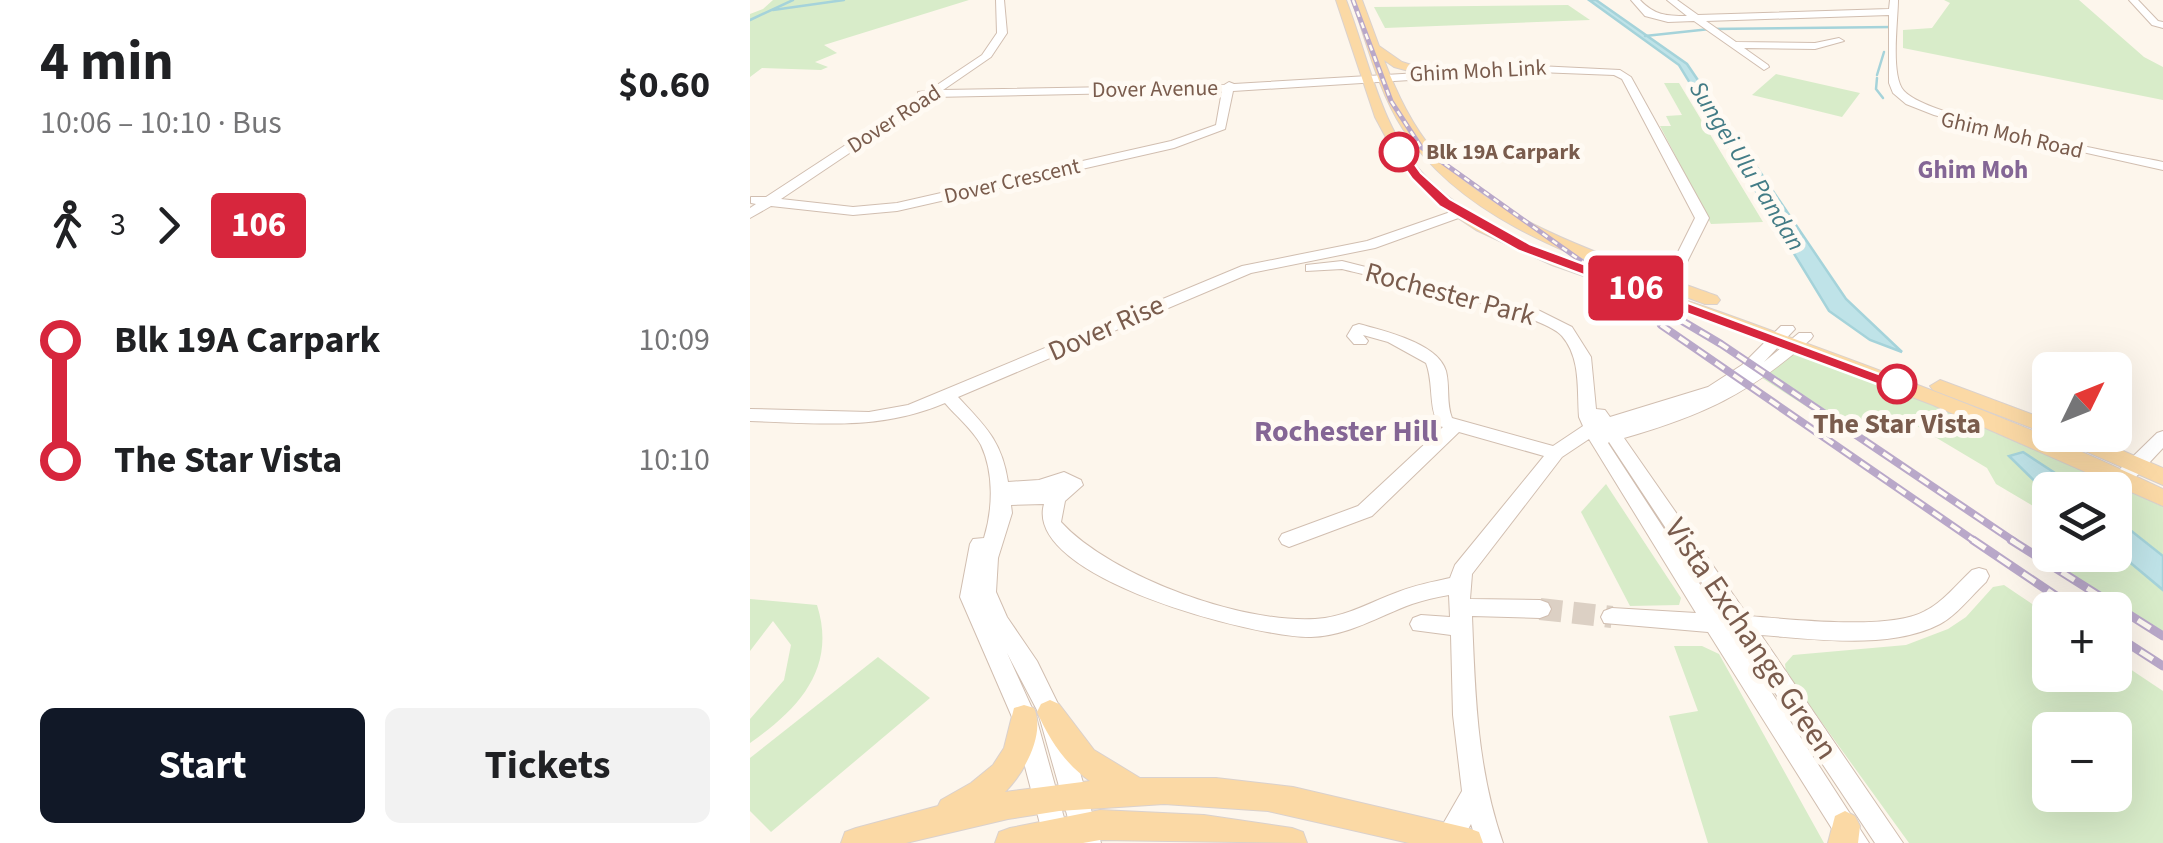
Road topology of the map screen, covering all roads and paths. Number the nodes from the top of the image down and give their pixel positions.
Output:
1 (998, 0) edge
2 (1341, 0) edge
3 (1357, 0) edge
4 (1635, 0) edge
5 (1671, 0) edge
6 (1740, 0) edge
7 (1828, 0) edge
8 (1894, 0) edge
9 (2133, 0) edge
10 (1893, 12) junction
11 (1834, 13) junction
12 (1753, 15) junction
13 (1692, 16) junction
14 (2163, 25) edge
15 (1839, 41) dead end
16 (1735, 46) junction
17 (1375, 48) junction
18 (1764, 67) dead end
19 (1431, 75) junction
20 (1387, 78) junction
21 (1368, 80) junction
22 (1229, 87) junction
23 (930, 92) junction
24 (1394, 96) junction
25 (1436, 164) junction
26 (2163, 168) edge
27 (756, 205) edge
28 (1501, 210) junction
29 (1459, 213) junction
30 (1605, 259) junction
31 (1311, 268) dead end
32 (1790, 338) junction
33 (1360, 341) dead end
34 (948, 396) junction
35 (750, 415) edge
36 (2032, 422) edge
37 (1454, 427) junction
38 (1602, 431) junction
39 (2163, 437) edge
40 (2103, 452) edge
41 (1556, 454) junction
42 (2146, 472) edge
43 (999, 494) junction
44 (2163, 498) edge
45 (1289, 538) dead end
46 (1979, 576) dead end
47 (1460, 606) junction
48 (1540, 609) tunnel mouth
49 (1612, 617) tunnel mouth
50 (1421, 624) dead end
51 (1715, 624) junction
52 (1741, 628) junction
53 (1037, 715) junction
54 (1135, 789) junction
55 (1473, 798) junction
56 (1060, 799) junction
57 (936, 818) junction
58 (1204, 830) junction
59 (1071, 836) edge
60 (1848, 837) edge
61 (1458, 841) edge
62 (856, 843) edge
63 (1010, 843) edge
64 (1167, 843) edge
65 (1292, 843) edge
66 (1490, 843) edge
67 (1890, 843) edge

1 - 23 street, Dover Road
2 - 21 main road
3 - 17 main road
4 - 13 street
5 - 13 street
6 - 12 street
7 - 11 street
8 - 10 street, Ghim Moh Road
9 - 14 street
10 - 11 street
10 - 26 street, Ghim Moh Road
11 - 12 street
12 - 13 street
13 - 16 street
15 - 16 street
16 - 18 street
17 - 19 main road
17 - 20 main road
19 - 20 street, Ghim Moh Link
19 - 24 main road
19 - 30 street, Ghim Moh Link
20 - 21 street, Dover Avenue
20 - 24 main road
21 - 22 street, Dover Avenue
21 - 29 main road
22 - 23 street, Dover Avenue
22 - 27 street, Dover Crescent
23 - 27 street, Dover Road
24 - 25 main road
25 - 28 main road
25 - 29 main road
28 - 29 main road
28 - 30 main road
29 - 32 main road
29 - 34 street, Dover Rise
30 - 32 main road
31 - 38 street, Rochester Park
32 - 36 main road
32 - 38 street
32 - 42 main road
33 - 37 street, Rochester Park
34 - 35 street, Dover Rise
34 - 43 street
37 - 41 street
37 - 45 street
38 - 41 street
38 - 51 street, Vista Exchange Green
38 - 52 street, Vista Exchange Green
39 - 42 street
40 - 42 main road
41 - 47 street
42 - 44 main road
43 - 47 street
43 - 53 street
46 - 52 street
47 - 48 street
47 - 50 street
47 - 55 street
49 - 51 street
51 - 52 street
51 - 60 street, Vista Exchange Green
52 - 67 street, Vista Exchange Green
53 - 54 main road
53 - 56 street
53 - 57 main road
54 - 56 main road
54 - 61 main road
55 - 61 street
55 - 66 street
56 - 57 main road
56 - 59 street
57 - 62 main road
58 - 59 main road
58 - 64 main road
58 - 65 main road
59 - 63 main road

